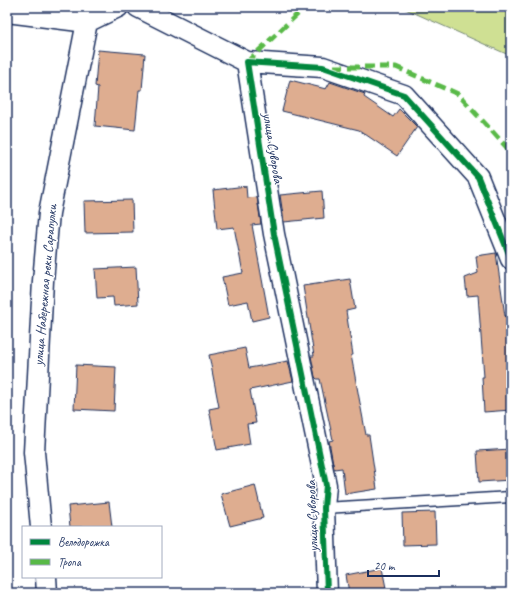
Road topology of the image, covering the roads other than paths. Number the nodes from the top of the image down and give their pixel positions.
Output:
1 (118, 7) edge
2 (138, 7) edge
3 (7, 12) edge
4 (87, 22) junction
5 (247, 62) junction
6 (511, 259) edge
7 (511, 498) edge
8 (324, 508) junction
9 (41, 526) edge
10 (46, 578) edge
11 (47, 593) edge
12 (327, 593) edge

1 - 4 street
2 - 5 street
3 - 4 street
4 - 9 street, улица Набережная реки Сарапулки
5 - 6 street
5 - 8 street, улица Суворова
7 - 8 lane
8 - 12 street, улица Суворова
10 - 11 street

